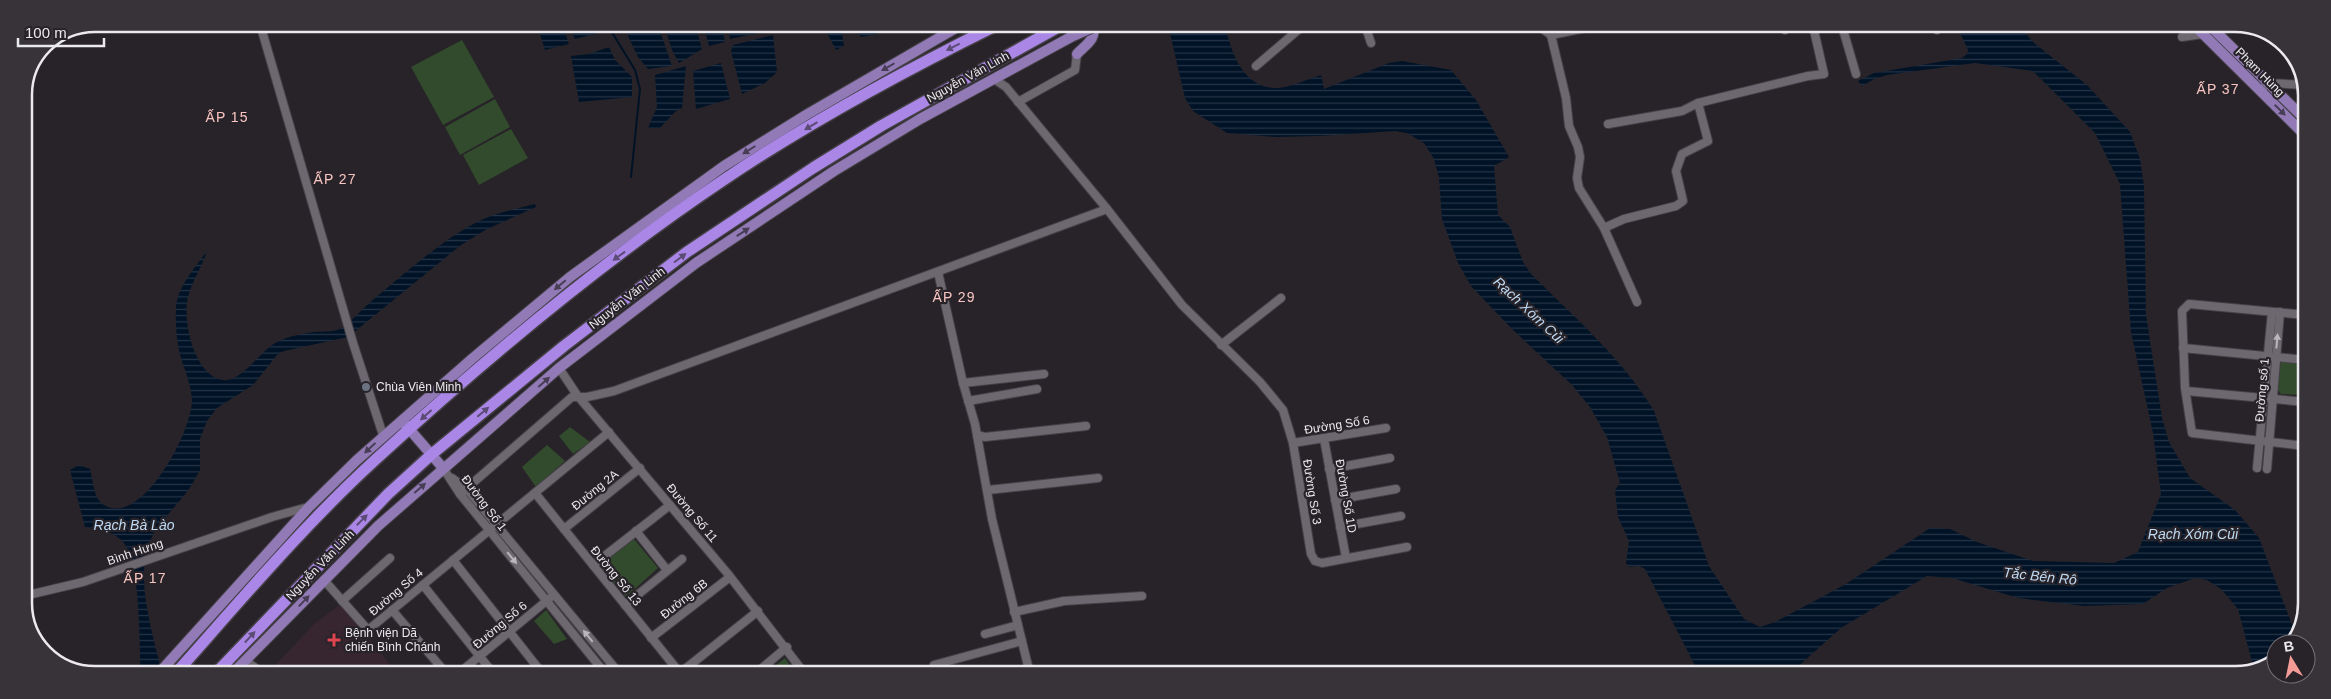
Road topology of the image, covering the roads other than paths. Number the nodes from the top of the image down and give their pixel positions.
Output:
1 (262, 32) edge
2 (949, 32) edge
3 (982, 32) edge
4 (1050, 32) edge
5 (1083, 32) edge
6 (1094, 32) edge
7 (1296, 32) edge
8 (1367, 32) edge
9 (1546, 32) edge
10 (1565, 32) edge
11 (1814, 32) edge
12 (1844, 32) edge
13 (2200, 32) edge
14 (2209, 32) edge
15 (1551, 35) junction
16 (2182, 37) dead end
17 (1371, 43) dead end
18 (1077, 54) joint
19 (1256, 66) dead end
20 (1008, 71) junction
21 (1856, 74) dead end
22 (994, 79) junction
23 (2297, 85) edge
24 (1006, 87) junction
25 (2264, 87) junction
26 (1018, 102) junction
27 (1698, 103) junction
28 (2298, 114) edge
29 (1608, 124) dead end
30 (2298, 127) edge
31 (1107, 209) junction
32 (1604, 228) junction
33 (938, 272) junction
34 (1281, 298) dead end
35 (1637, 302) dead end
36 (2276, 312) junction
37 (2298, 314) edge
38 (1221, 345) junction
39 (2183, 348) junction
40 (2272, 357) junction
41 (2298, 359) edge
42 (559, 368) junction
43 (1044, 374) dead end
44 (963, 383) junction
45 (1037, 389) dead end
46 (2186, 391) junction
47 (577, 395) junction
48 (2264, 398) junction
49 (2273, 399) junction
50 (968, 400) junction
51 (2298, 401) edge
52 (402, 420) junction
53 (1086, 426) dead end
54 (1386, 428) dead end
55 (410, 430) junction
56 (609, 432) junction
57 (977, 435) junction
58 (383, 436) junction
59 (1324, 439) junction
60 (2260, 441) junction
61 (2270, 442) junction
62 (1293, 443) junction
63 (2298, 445) edge
64 (432, 454) junction
65 (1390, 458) dead end
66 (443, 468) junction
67 (640, 468) junction
68 (2257, 468) dead end
69 (1329, 469) junction
70 (2267, 469) dead end
71 (451, 478) junction
72 (1098, 478) dead end
73 (466, 488) junction
74 (1396, 489) dead end
75 (988, 490) junction
76 (535, 493) junction
77 (460, 494) junction
78 (1335, 500) junction
79 (670, 505) junction
80 (309, 507) junction
81 (1401, 516) dead end
82 (497, 524) junction
83 (1340, 527) junction
84 (564, 529) junction
85 (490, 530) junction
86 (636, 531) junction
87 (1407, 547) dead end
88 (390, 558) dead end
89 (1346, 558) junction
90 (682, 559) dead end
91 (453, 560) junction
92 (593, 565) junction
93 (667, 570) junction
94 (730, 577) junction
95 (324, 580) junction
96 (423, 585) junction
97 (33, 594) edge
98 (554, 594) junction
99 (1142, 596) dead end
100 (547, 600) junction
101 (342, 601) junction
102 (625, 605) junction
103 (392, 610) junction
104 (758, 611) junction
105 (1014, 612) junction
106 (1018, 625) junction
107 (510, 632) junction
108 (985, 634) dead end
109 (651, 638) junction
110 (1022, 641) junction
111 (787, 648) junction
112 (480, 657) junction
113 (245, 660) junction
114 (165, 666) edge
115 (182, 666) edge
116 (223, 666) edge
117 (239, 666) edge
118 (253, 666) edge
119 (440, 666) edge
120 (468, 666) edge
121 (487, 666) edge
122 (537, 666) edge
123 (599, 666) edge
124 (613, 666) edge
125 (674, 666) edge
126 (689, 666) edge
127 (765, 666) edge
128 (799, 666) edge
129 (934, 666) dead end
130 (1028, 666) edge

1 - 58 street
2 -> 52 main road
3 -> 55 highway
64 -> 4 highway, Nguyễn Văn Linh
5 - 20 main road, Nguyễn Văn Linh, bridge
6 - 18 main road
7 - 19 street
8 - 17 street
9 - 15 street
10 - 15 street
11 - 27 street
12 - 21 street
13 - 16 street
14 - 25 main road, Phạm Hùng
15 - 32 street
18 - 26 street
20 - 22 main road, Nguyễn Văn Linh
20 - 24 street
22 - 24 street, Đường Số 3
42 -> 22 main road, Nguyễn Văn Linh
23 - 25 street
24 - 26 street, Đường Số 3
25 - 28 main road, Phạm Hùng
25 -> 30 main road, Phạm Hùng
26 - 31 street, Đường Số 3
27 - 29 street
27 - 32 street
31 - 33 street
31 - 38 street, Đường Số 3
32 - 35 street
33 - 44 street
33 - 47 street
34 - 38 street
36 - 37 street
36 - 39 street
36 - 40 street
38 - 62 street, Đường Số 3
39 - 40 street
39 - 46 street
40 - 41 street
40 - 48 street
40 - 49 street, Đường số 1
42 - 47 street, Đường Số 11
66 -> 42 main road, Nguyễn Văn Linh
43 - 44 street
44 - 50 street
45 - 50 street
46 - 48 street
46 - 60 street
47 - 56 street, Đường Số 11
47 - 73 street
48 - 49 street
48 - 60 street
49 - 51 street
49 - 61 street, Đường số 1
50 - 57 street
52 - 55 main road
52 - 58 main road
53 - 57 street
54 - 59 street, Đường Số 6
55 - 64 main road
55 - 115 highway
56 - 67 street, Đường Số 11
56 - 76 street, Đường Số 4
57 - 75 street
58 -> 80 main road
59 - 62 street, Đường Số 6
59 - 69 street, Đường Số 1D
60 - 61 street
60 - 68 street
61 - 63 street
61 - 70 street, Đường số 1
62 - 89 street, Đường Số 3
64 - 66 main road
116 -> 64 highway, Nguyễn Văn Linh
65 - 69 street
66 - 71 street, Đường số 1
95 -> 66 main road, Nguyễn Văn Linh
67 - 79 street, Đường Số 11
67 - 84 street, Đường 2A
69 - 78 street, Đường Số 1D
71 - 73 street, Đường Số 1
71 - 77 street, Đường Số 1
72 - 75 street
73 - 77 street
73 - 82 street, Đường Số 1
74 - 78 street
75 - 105 street
76 - 82 street, Đường Số 4
76 - 84 street, Đường Số 13
77 - 85 street, Đường Số 1
78 - 83 street, Đường Số 1D
79 - 86 street
79 - 94 street, Đường Số 11
80 - 97 street, Bình Hưng
80 - 114 main road
81 - 83 street
82 - 85 street, Đường Số 4
82 - 98 street, Đường Số 1
83 - 89 street, Đường Số 1D
84 - 92 street, Đường Số 13
85 - 91 street, Đường Số 4
85 -> 100 street, Đường Số 1
86 - 92 street
86 - 93 street
87 - 89 street
88 - 101 street
90 - 93 street
91 - 96 street, Đường Số 4
91 - 107 street
92 - 102 street, Đường Số 13
93 - 102 street
94 - 104 street, Đường Số 11
94 - 109 street, Đường 6B
95 - 101 street, Đường Số 4
113 -> 95 main road, Nguyễn Văn Linh
96 - 103 street, Đường Số 4
96 - 112 street
98 - 100 street, Đường Số 6
124 -> 98 street, Đường Số 1
99 - 105 street
100 - 107 street, Đường Số 6
100 - 123 street, Đường Số 1
101 - 103 street, Đường Số 4
102 - 109 street, Đường Số 13
103 - 119 street
104 - 111 street, Đường Số 11
104 - 126 street
105 - 106 street
106 - 108 street
106 - 110 street
107 - 112 street, Đường Số 6
107 - 122 street
109 - 125 street, Đường Số 13
110 - 129 street
110 - 130 street
111 - 127 street
111 - 128 street, Đường Số 11
112 - 120 street, Đường Số 6
112 - 121 street
113 - 117 main road, Nguyễn Văn Linh
113 - 118 street

